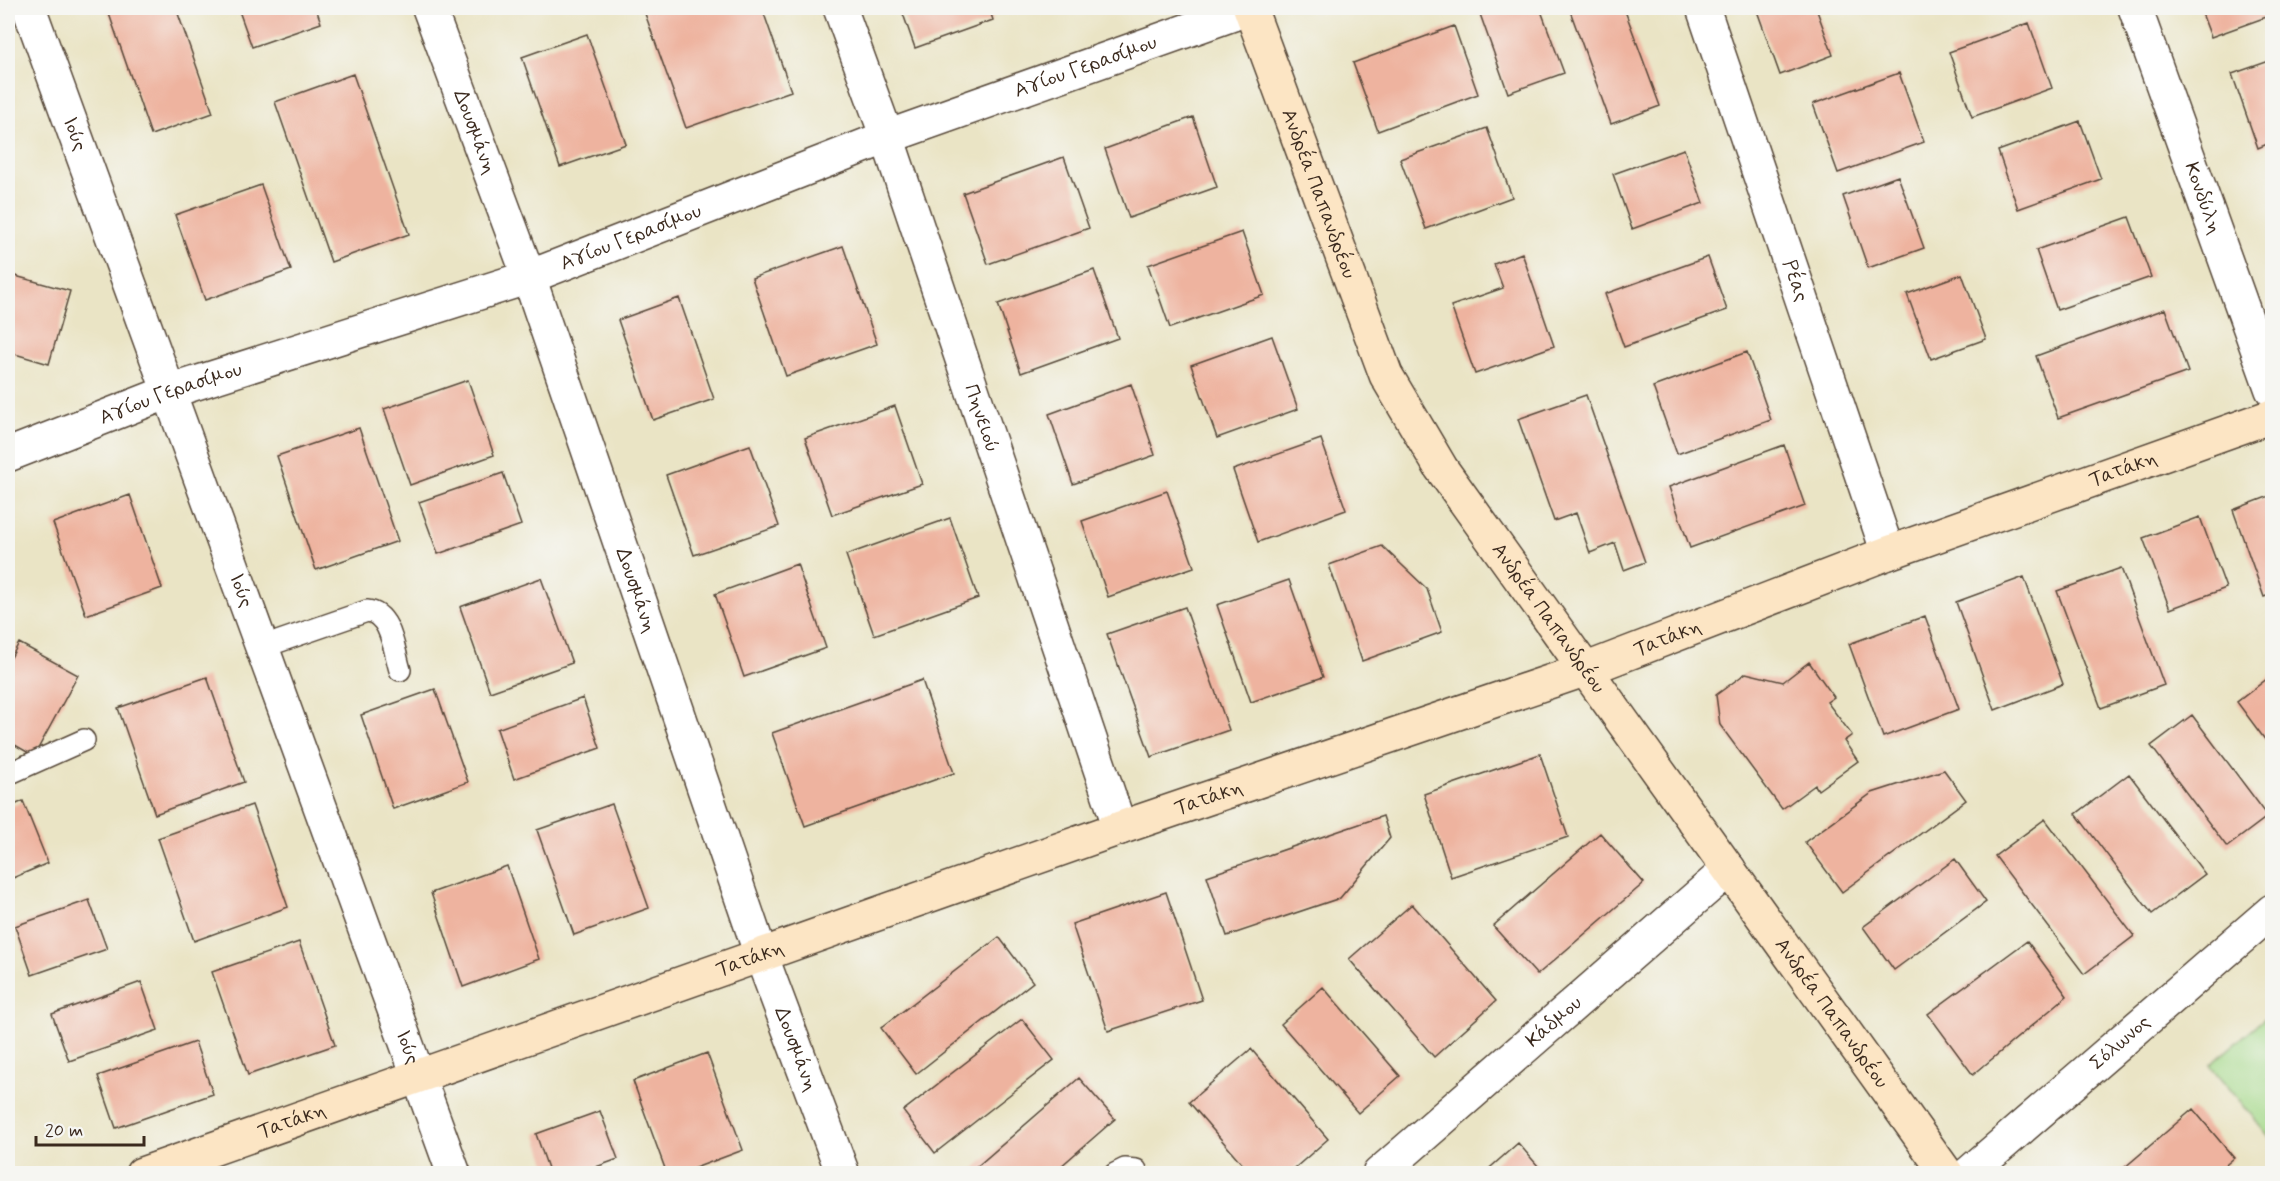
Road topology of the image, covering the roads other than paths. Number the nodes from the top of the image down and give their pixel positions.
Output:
1 (29, 8) edge
2 (429, 8) edge
3 (840, 8) edge
4 (1250, 8) edge
5 (1703, 8) edge
6 (2135, 8) edge
7 (887, 137) junction
8 (529, 277) junction
9 (2272, 390) edge
10 (171, 391) junction
11 (2272, 416) edge
12 (8, 455) edge
13 (1888, 553) junction
14 (263, 647) junction
15 (1587, 669) junction
16 (400, 670) dead end
17 (84, 740) dead end
18 (8, 774) edge
19 (1120, 828) junction
20 (1729, 868) junction
21 (2272, 911) edge
22 (761, 956) junction
23 (418, 1076) junction
24 (142, 1173) edge
25 (454, 1173) edge
26 (843, 1173) edge
27 (1379, 1173) edge
28 (1947, 1173) edge
29 (1968, 1173) edge

1 - 10 street, Ιούς
2 - 8 street, Δουσμάνη
3 - 7 street, Πηνειού
4 - 7 street, Αγίου Γερασίμου
4 - 15 street, Ανδρέα Παπανδρέου
5 - 13 street, Ρέας
6 - 9 street, Κονδύλη
7 - 8 street, Αγίου Γερασίμου
7 - 19 street, Πηνειού
8 - 10 street, Αγίου Γερασίμου
8 - 22 street, Δουσμάνη
10 - 12 street, Αγίου Γερασίμου
10 - 14 street, Ιούς
11 - 13 street, Τατάκη
13 - 15 street, Τατάκη
14 - 16 lane
14 - 23 street, Ιούς
15 - 19 street, Τατάκη
15 - 20 street, Ανδρέα Παπανδρέου
17 - 18 lane
19 - 22 street, Τατάκη
20 - 27 street, Κάδμου
20 - 28 street, Ανδρέα Παπανδρέου
21 - 29 street, Σόλωνος
22 - 23 street, Τατάκη
22 - 26 street, Δουσμάνη
23 - 24 street, Τατάκη
23 - 25 street, Ιούς

